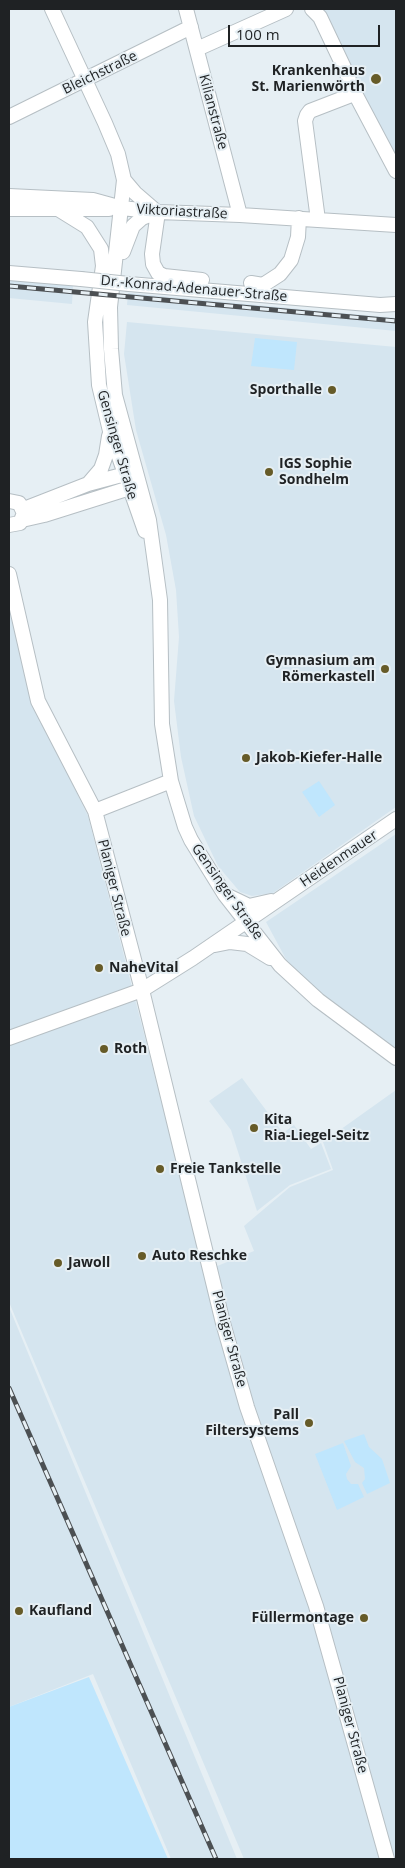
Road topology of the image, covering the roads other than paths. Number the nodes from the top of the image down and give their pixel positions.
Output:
1 (52, 9) edge
2 (186, 9) edge
3 (286, 9) edge
4 (312, 9) edge
5 (191, 28) junction
6 (197, 49) junction
7 (87, 80) junction
8 (354, 94) junction
9 (9, 117) edge
10 (396, 171) edge
11 (124, 180) junction
12 (9, 196) edge
13 (122, 208) junction
14 (9, 209) edge
15 (58, 209) junction
16 (158, 212) junction
17 (240, 215) junction
18 (299, 218) junction
19 (318, 220) junction
20 (396, 225) edge
21 (9, 262) edge
22 (9, 273) edge
23 (37, 276) junction
24 (202, 280) dead end
25 (251, 283) dead end
26 (113, 285) junction
27 (396, 300) edge
28 (396, 304) edge
29 (380, 305) junction
30 (110, 431) junction
31 (130, 472) junction
32 (88, 484) junction
33 (134, 486) junction
34 (9, 501) edge
35 (23, 514) junction
36 (9, 525) edge
37 (9, 574) edge
38 (171, 781) junction
39 (94, 811) junction
40 (396, 819) edge
41 (225, 895) junction
42 (281, 898) junction
43 (246, 922) junction
44 (212, 945) junction
45 (130, 950) junction
46 (280, 965) junction
47 (165, 976) junction
48 (142, 990) junction
49 (9, 1038) edge
50 (396, 1058) edge
51 (387, 1859) edge

1 - 7 street, Viktoriastraße
2 - 5 street, Kilianstraße
3 - 6 street
4 - 8 street
5 - 6 street, Kilianstraße
5 - 7 street, Bleichstraße
6 - 17 street, Kilianstraße
7 - 9 street, Bleichstraße
7 - 11 street, Viktoriastraße
8 - 10 street
8 - 19 street
11 - 13 street, Viktoriastraße
11 - 16 street
12 - 13 street
13 - 15 street
13 - 16 street, Viktoriastraße
13 - 26 street, Gensinger Straße
14 - 15 street
15 - 30 street, Gensinger Straße
16 - 17 street, Viktoriastraße
16 - 24 street
16 - 26 street
17 - 18 street, Viktoriastraße
18 - 19 street, Viktoriastraße
18 - 25 street
19 - 20 street, Viktoriastraße
21 - 23 street
22 - 23 street, Dr.-Konrad-Adenauer-Straße
23 - 29 street, Dr.-Konrad-Adenauer-Straße, bridge
26 - 31 street, Gensinger Straße
27 - 29 street, Dr.-Konrad-Adenauer-Straße
28 - 29 street, Dr.-Konrad-Adenauer-Straße
30 - 31 street, Gensinger Straße
30 - 32 street
31 - 32 street
31 - 33 street, Gensinger Straße
32 - 35 street
33 - 35 street
33 - 38 street, Gensinger Straße
34 - 35 street
35 - 36 street
37 - 39 street, Planiger Straße
38 - 39 street
38 - 41 street, Gensinger Straße
39 - 45 street, Planiger Straße
40 - 42 street, Heidenmauer
41 - 42 street, Heidenmauer
41 - 43 street, Gensinger Straße
42 - 43 street, Heidenmauer
43 - 44 street, Heidenmauer
43 - 46 street, Gensinger Straße
44 - 46 street
44 - 47 street, Heidenmauer
45 - 47 street
45 - 48 street, Planiger Straße
46 - 50 street, Gensinger Straße
47 - 48 street, Heidenmauer
48 - 49 street, Heidenmauer
48 - 51 street, Planiger Straße

